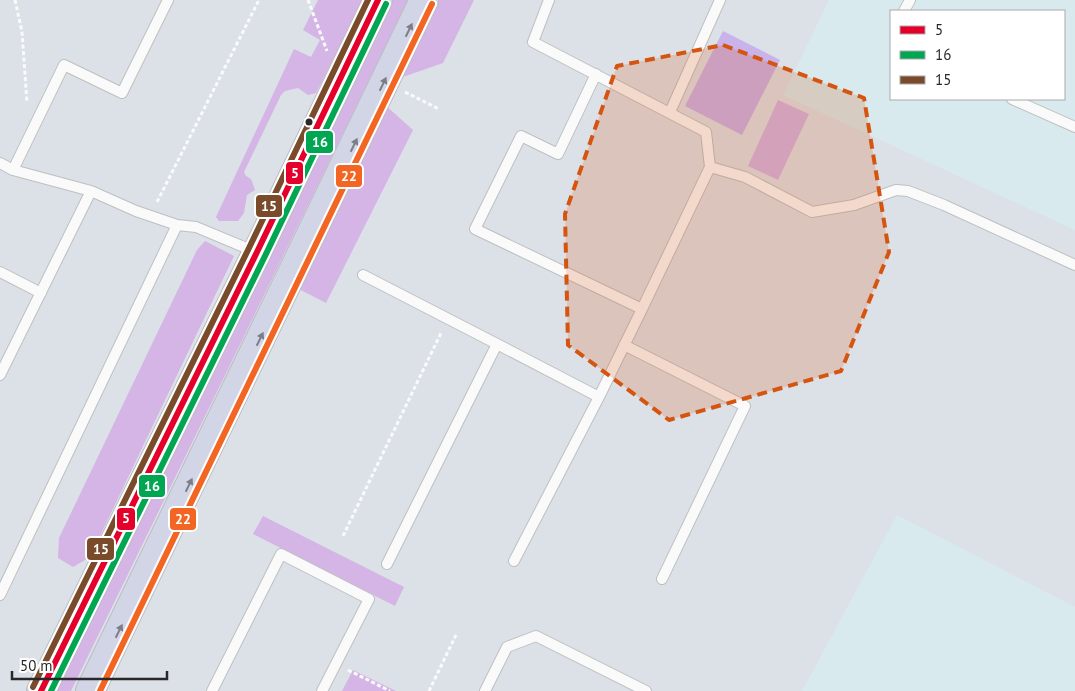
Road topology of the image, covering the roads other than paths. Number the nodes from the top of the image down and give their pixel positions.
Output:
1 (168, 0) edge
2 (378, 0) edge
3 (424, 0) edge
4 (549, 0) edge
5 (720, 0) edge
6 (596, 74) junction
7 (1014, 100) edge
8 (670, 112) junction
9 (1075, 127) edge
10 (0, 163) edge
11 (710, 167) junction
12 (13, 170) junction
13 (91, 191) junction
14 (176, 224) junction
15 (257, 252) junction
16 (1075, 265) edge
17 (0, 272) edge
18 (362, 276) dead end
19 (41, 292) junction
20 (642, 309) junction
21 (497, 344) junction
22 (624, 345) junction
23 (0, 375) edge
24 (599, 397) junction
25 (514, 561) dead end
26 (387, 564) dead end
27 (662, 579) dead end
28 (0, 595) edge
29 (41, 691) edge
30 (90, 691) edge
31 (212, 691) edge
32 (322, 691) edge
33 (485, 691) edge
34 (646, 691) edge

1 - 12 lane
2 - 15 main road
30 -> 3 main road
4 - 6 lane
5 - 8 lane
6 - 8 lane
6 - 20 lane
7 - 9 lane
8 - 11 lane
10 - 12 lane
11 - 16 lane
11 - 20 lane
12 - 13 lane
13 - 14 lane
13 - 19 lane
14 - 15 lane
14 - 28 lane
15 - 29 main road
17 - 19 lane
18 - 21 lane
19 - 23 lane
20 - 22 lane
21 - 24 lane
21 - 26 lane
22 - 24 lane
22 - 27 lane
24 - 25 lane
31 - 32 lane
33 - 34 lane

